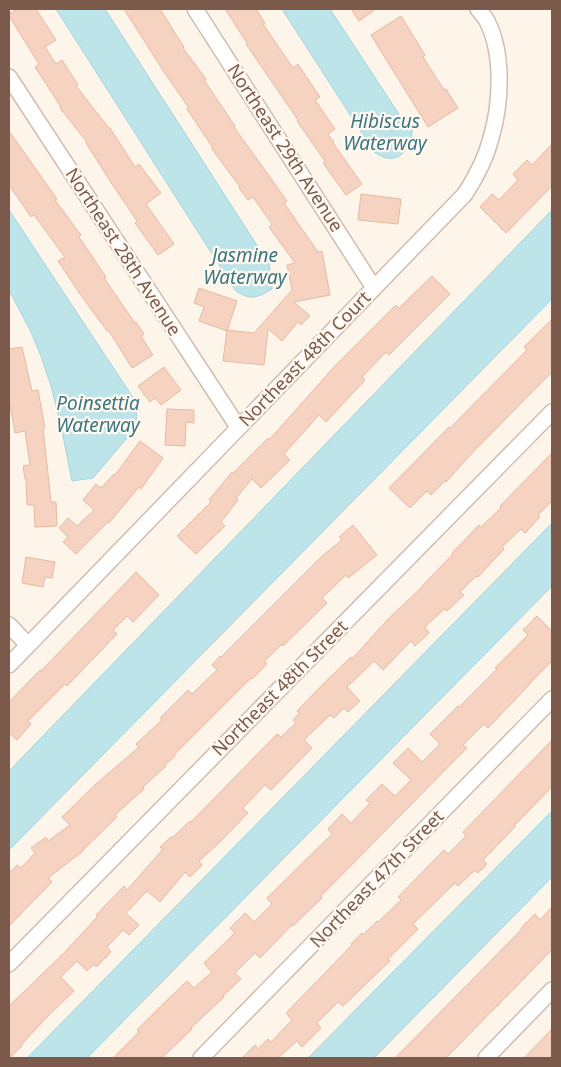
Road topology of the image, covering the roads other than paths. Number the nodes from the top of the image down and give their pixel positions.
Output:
1 (195, 9) edge
2 (478, 9) edge
3 (9, 77) edge
4 (374, 288) junction
5 (552, 412) edge
6 (238, 428) junction
7 (9, 625) edge
8 (28, 645) junction
9 (9, 665) edge
10 (552, 699) edge
11 (9, 964) edge
12 (552, 990) edge
13 (201, 1058) edge
14 (486, 1058) edge

1 - 4 street, Northeast 29th Avenue
2 - 4 street, Northeast 48th Court
3 - 6 street, Northeast 28th Avenue
4 - 6 street, Northeast 48th Court
5 - 11 street, Northeast 48th Street
6 - 8 street, Northeast 48th Court
7 - 8 street
8 - 9 street, Northeast 48th Court
10 - 13 street, Northeast 47th Street
12 - 14 street

